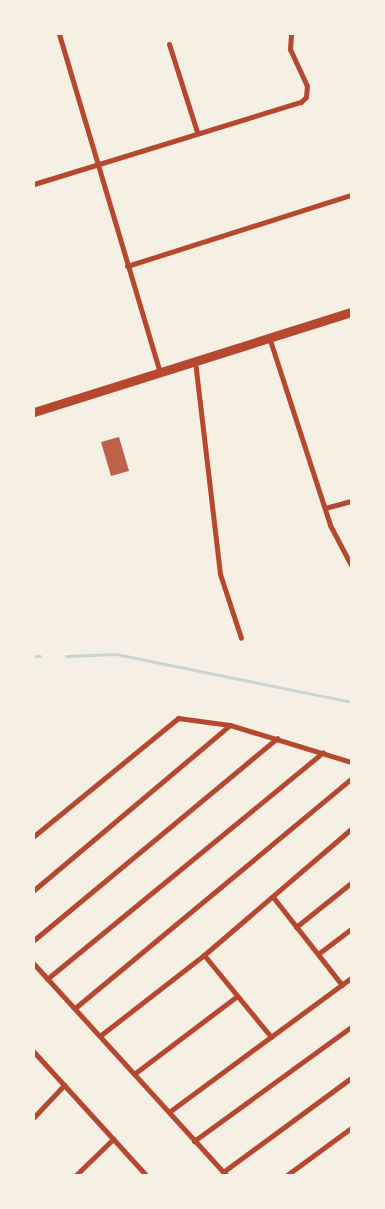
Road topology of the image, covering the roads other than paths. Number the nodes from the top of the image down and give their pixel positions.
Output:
1 (59, 34) edge
2 (291, 34) edge
3 (169, 44) dead end
4 (197, 132) junction
5 (96, 166) junction
6 (34, 184) edge
7 (351, 195) edge
8 (127, 266) junction
9 (351, 312) edge
10 (269, 338) junction
11 (195, 361) junction
12 (160, 372) junction
13 (34, 412) edge
14 (351, 501) edge
15 (325, 508) junction
16 (351, 565) edge
17 (242, 638) dead end
18 (230, 725) junction
19 (277, 738) junction
20 (323, 752) junction
21 (351, 762) edge
22 (351, 779) edge
23 (351, 829) edge
24 (34, 836) edge
25 (351, 883) edge
26 (34, 890) edge
27 (273, 897) junction
28 (296, 927) junction
29 (351, 929) edge
30 (34, 940) edge
31 (318, 954) junction
32 (204, 955) junction
33 (34, 964) edge
34 (351, 978) edge
35 (47, 979) junction
36 (342, 985) junction
37 (237, 996) junction
38 (75, 1008) junction
39 (351, 1027) edge
40 (100, 1035) junction
41 (271, 1037) junction
42 (34, 1052) edge
43 (134, 1074) junction
44 (351, 1078) edge
45 (64, 1085) junction
46 (169, 1112) junction
47 (34, 1116) edge
48 (351, 1128) edge
49 (113, 1139) junction
50 (194, 1141) junction
51 (224, 1174) edge
52 (76, 1175) edge
53 (146, 1175) edge
54 (287, 1175) edge

1 - 5 street
2 - 4 street
3 - 4 street
4 - 5 street
5 - 6 street
5 - 8 street
7 - 8 street
8 - 12 street
9 - 10 highway
10 - 11 highway
10 - 15 street
11 - 12 highway
11 - 17 street
12 - 13 highway
14 - 15 street
15 - 16 street
18 - 19 street
18 - 24 street
18 - 26 street
19 - 20 street
19 - 30 street
20 - 21 street
20 - 35 street
22 - 38 street
23 - 27 street
25 - 28 street
27 - 28 street
27 - 32 street
28 - 31 street
29 - 31 street
31 - 36 street
32 - 37 street
32 - 40 street
33 - 35 street
34 - 36 street
35 - 38 street
36 - 41 street
37 - 41 street
37 - 43 street
38 - 40 street
39 - 50 street
40 - 43 street
41 - 46 street
42 - 45 street
43 - 46 street
44 - 51 street
45 - 47 street
45 - 49 street
46 - 50 street
48 - 54 street
49 - 52 street
49 - 53 street
50 - 51 street

